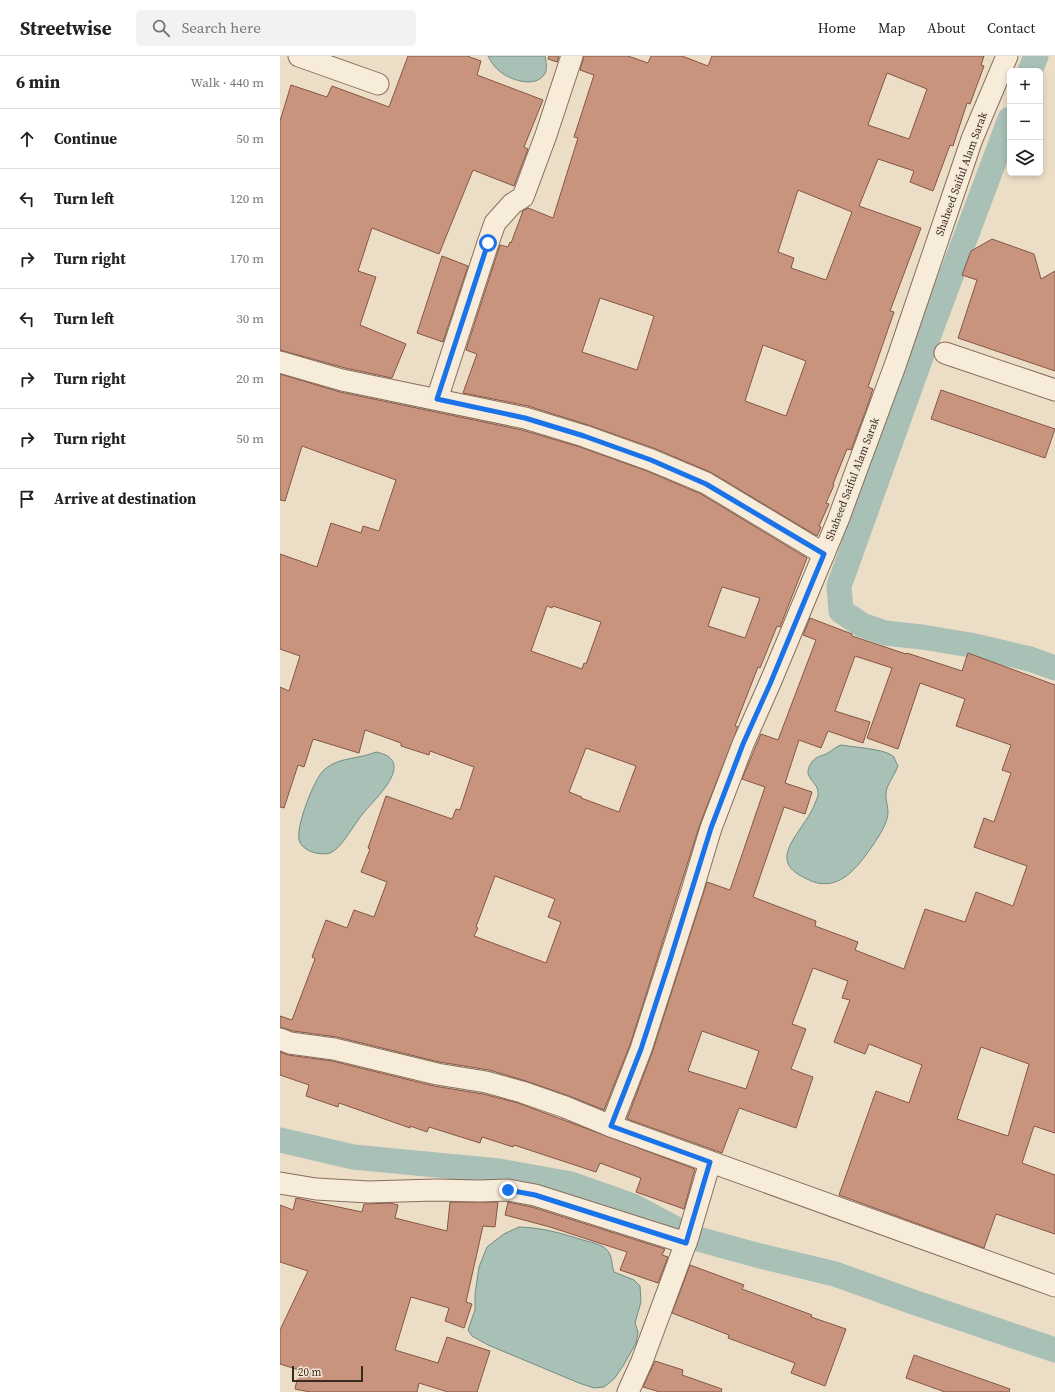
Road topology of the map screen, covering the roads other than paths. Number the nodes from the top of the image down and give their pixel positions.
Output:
1 (299, 56) edge
2 (572, 56) edge
3 (1007, 56) edge
4 (378, 84) dead end
5 (945, 353) dead end
6 (280, 362) edge
7 (1055, 390) edge
8 (437, 399) junction
9 (824, 554) junction
10 (280, 1039) edge
11 (611, 1126) junction
12 (708, 1170) junction
13 (280, 1183) edge
14 (687, 1240) junction
15 (1055, 1286) edge
16 (628, 1392) edge

1 - 4 street
2 - 8 street
3 - 9 street, Shaheed Saiful Alam Sarak
5 - 7 street
6 - 8 street
8 - 9 street
9 - 11 street, Shaheed Saiful Alam Sarak
10 - 11 street
11 - 12 street
12 - 14 street
12 - 15 street
13 - 14 street
14 - 16 street

